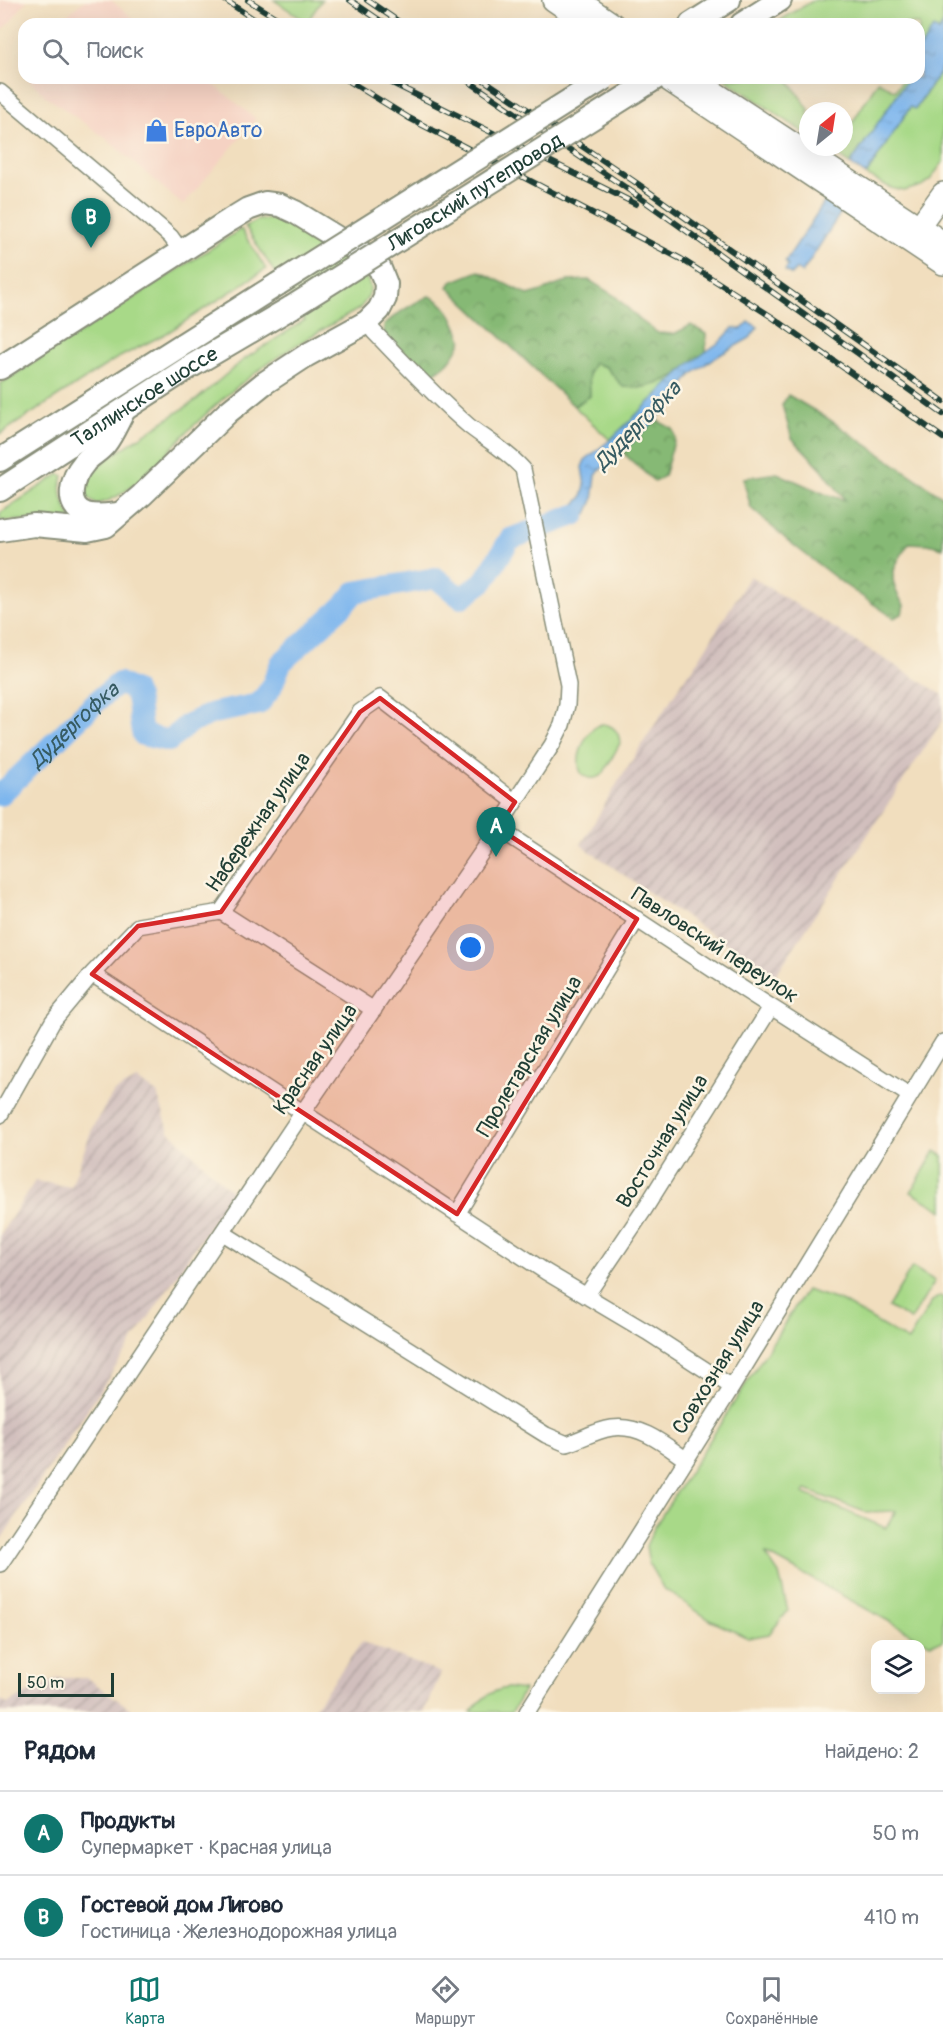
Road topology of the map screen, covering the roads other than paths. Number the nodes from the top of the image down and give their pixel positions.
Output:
1 (553, 0) edge
2 (578, 0) edge
3 (729, 0) edge
4 (780, 0) edge
5 (579, 18) edge
6 (604, 18) edge
7 (700, 18) edge
8 (752, 18) edge
9 (595, 84) edge
10 (646, 84) edge
11 (675, 84) edge
12 (701, 84) edge
13 (0, 92) edge
14 (822, 172) junction
15 (943, 193) edge
16 (914, 233) junction
17 (943, 242) edge
18 (176, 244) junction
19 (943, 264) edge
20 (278, 284) joint
21 (292, 307) joint
22 (367, 322) junction
23 (0, 368) edge
24 (125, 408) junction
25 (54, 426) junction
26 (0, 447) edge
27 (0, 460) edge
28 (0, 490) edge
29 (122, 513) junction
30 (0, 530) edge
31 (515, 802) junction
32 (498, 828) junction
33 (221, 912) junction
34 (637, 919) junction
35 (92, 974) junction
36 (771, 1007) junction
37 (374, 1010) junction
38 (943, 1042) edge
39 (909, 1095) junction
40 (303, 1112) junction
41 (0, 1115) edge
42 (457, 1214) junction
43 (223, 1233) junction
44 (586, 1296) junction
45 (732, 1387) junction
46 (685, 1459) junction
47 (0, 1564) edge
48 (526, 1712) edge

1 - 5 main road
2 - 6 main road
3 - 7 main road
4 - 8 main road
9 - 20 main road, Лиговский путепровод, bridge
10 - 21 main road, Лиговский путепровод, bridge
11 - 14 main road
12 - 14 main road
13 - 18 street
14 - 16 main road
15 - 16 main road
16 - 17 main road
16 - 19 main road
18 - 22 main road
18 - 23 main road
20 - 25 main road, Таллинское шоссе
21 - 24 main road, Таллинское шоссе
22 - 29 main road
22 - 31 street, Красная улица
24 - 28 main road, Таллинское шоссе
24 - 29 main road
25 - 26 main road
25 - 27 main road, Таллинское шоссе
29 - 30 main road
31 - 32 street, Красная улица
31 - 33 street, Набережная улица
32 - 34 street, Павловский переулок
32 - 37 street, Красная улица
33 - 35 street, Набережная улица
33 - 37 street
34 - 36 street, Павловский переулок
34 - 42 street, Пролетарская улица
35 - 40 street
35 - 41 street, Набережная улица
36 - 39 street, Павловский переулок
36 - 44 street, Восточная улица
37 - 40 street, Красная улица
38 - 39 street, Совхозная улица
39 - 45 street, Совхозная улица
40 - 42 street
40 - 43 street, Красная улица
42 - 44 street
43 - 46 street
43 - 47 street, Красная улица
44 - 45 street
45 - 46 street, Совхозная улица
46 - 48 street, Совхозная улица

